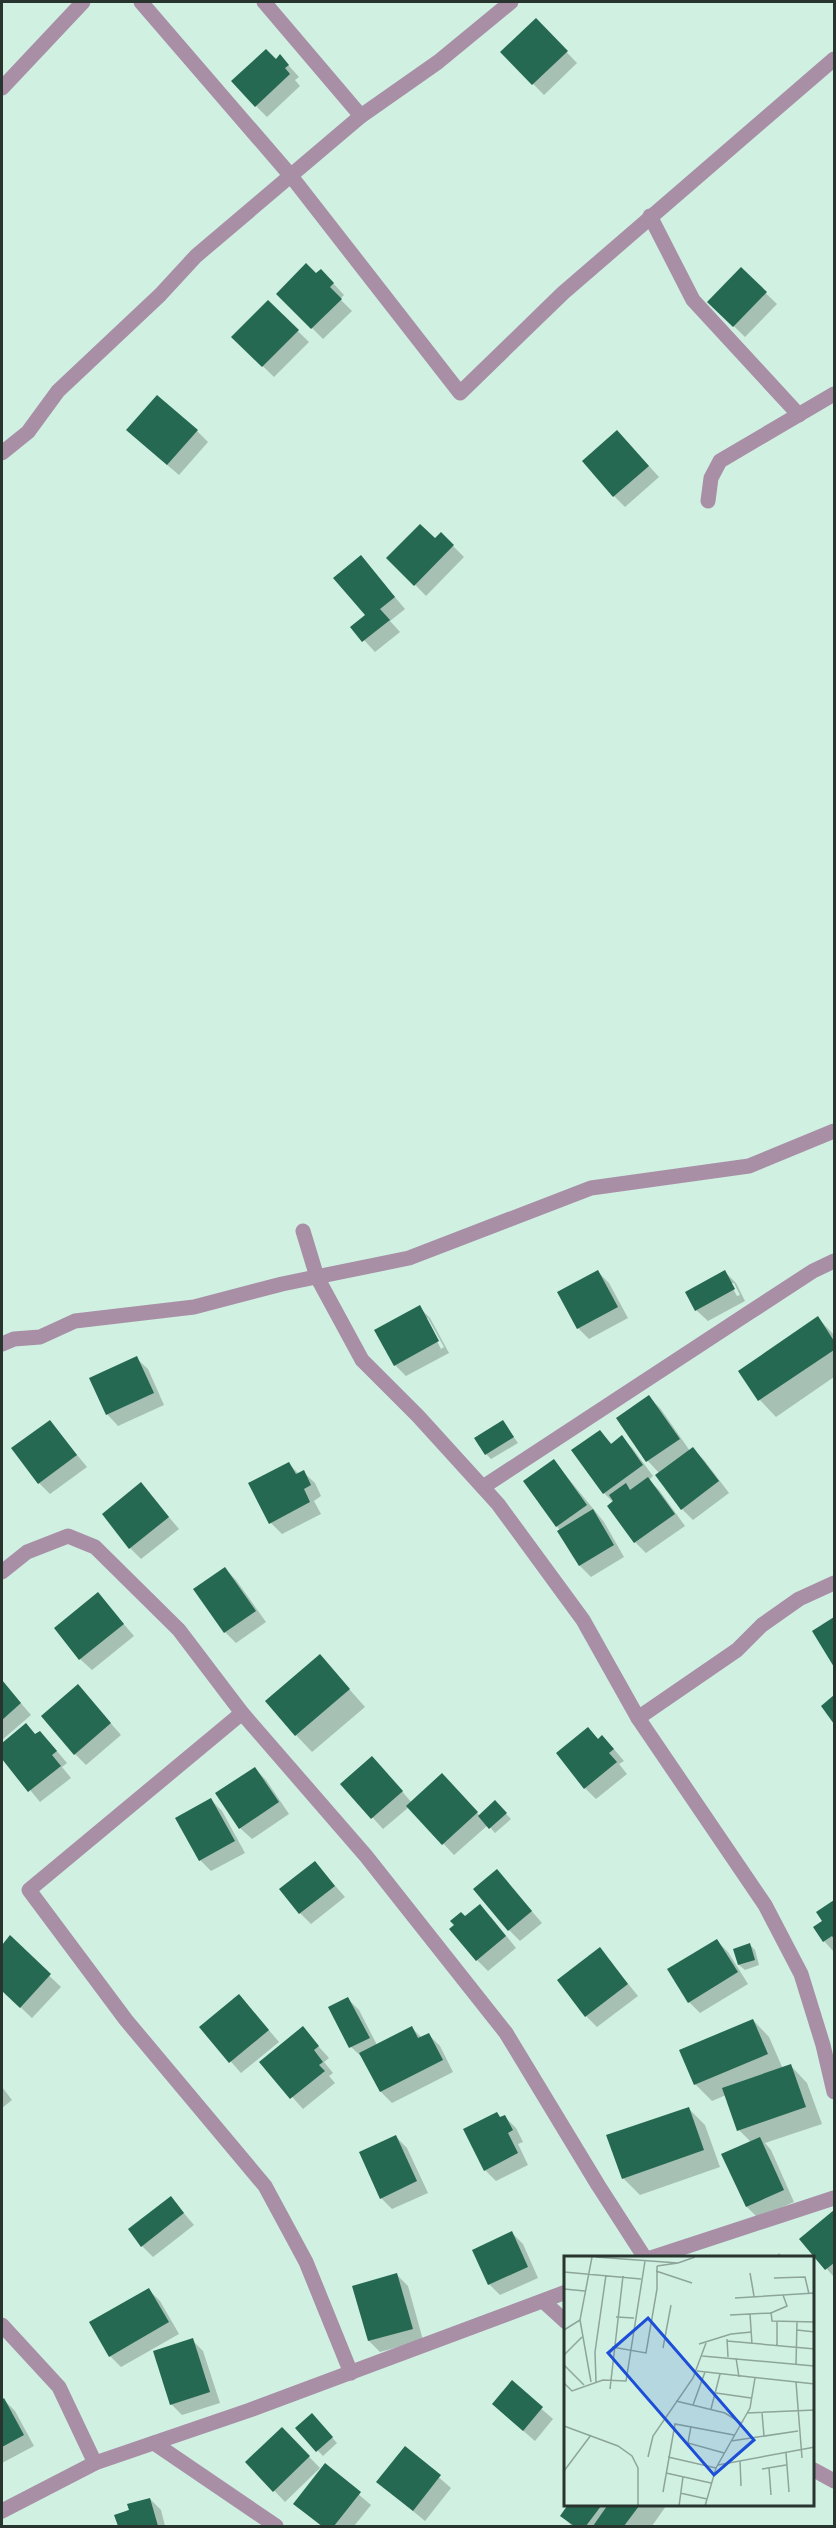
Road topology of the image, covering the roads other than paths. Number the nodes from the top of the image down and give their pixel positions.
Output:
1 (83, 2) edge
2 (141, 2) edge
3 (264, 2) edge
4 (511, 2) edge
5 (834, 59) edge
6 (2, 88) edge
7 (361, 116) junction
8 (291, 176) junction
9 (650, 216) junction
10 (834, 394) edge
11 (799, 415) junction
12 (2, 453) edge
13 (708, 501) dead end
14 (834, 1131) edge
15 (303, 1231) dead end
16 (834, 1261) edge
17 (317, 1277) junction
18 (2, 1344) edge
19 (483, 1487) junction
20 (2, 1572) edge
21 (834, 1583) edge
22 (242, 1713) junction
23 (638, 1718) junction
24 (834, 2092) edge
25 (834, 2198) edge
26 (644, 2256) edge
27 (657, 2256) edge
28 (564, 2293) edge
29 (543, 2301) junction
30 (564, 2320) edge
31 (2, 2325) edge
32 (351, 2373) junction
33 (154, 2443) junction
34 (95, 2463) junction
35 (815, 2471) edge
36 (834, 2481) edge
37 (2, 2511) edge
38 (276, 2526) edge

1 - 6 street
2 - 8 street
3 - 7 street
4 - 7 street
5 - 9 street
7 - 8 street
8 - 9 street
8 - 12 street
9 - 11 street
10 - 11 street
11 - 13 street
14 - 17 street
15 - 17 street
16 - 19 street
17 - 18 street
17 - 19 street
19 - 23 street
20 - 22 street
21 - 23 street
22 - 26 street
22 - 32 street
23 - 24 street
25 - 27 street
28 - 29 street
29 - 30 street
29 - 32 street
31 - 34 street
32 - 33 street
33 - 34 street
33 - 38 street
34 - 37 street
35 - 36 street

